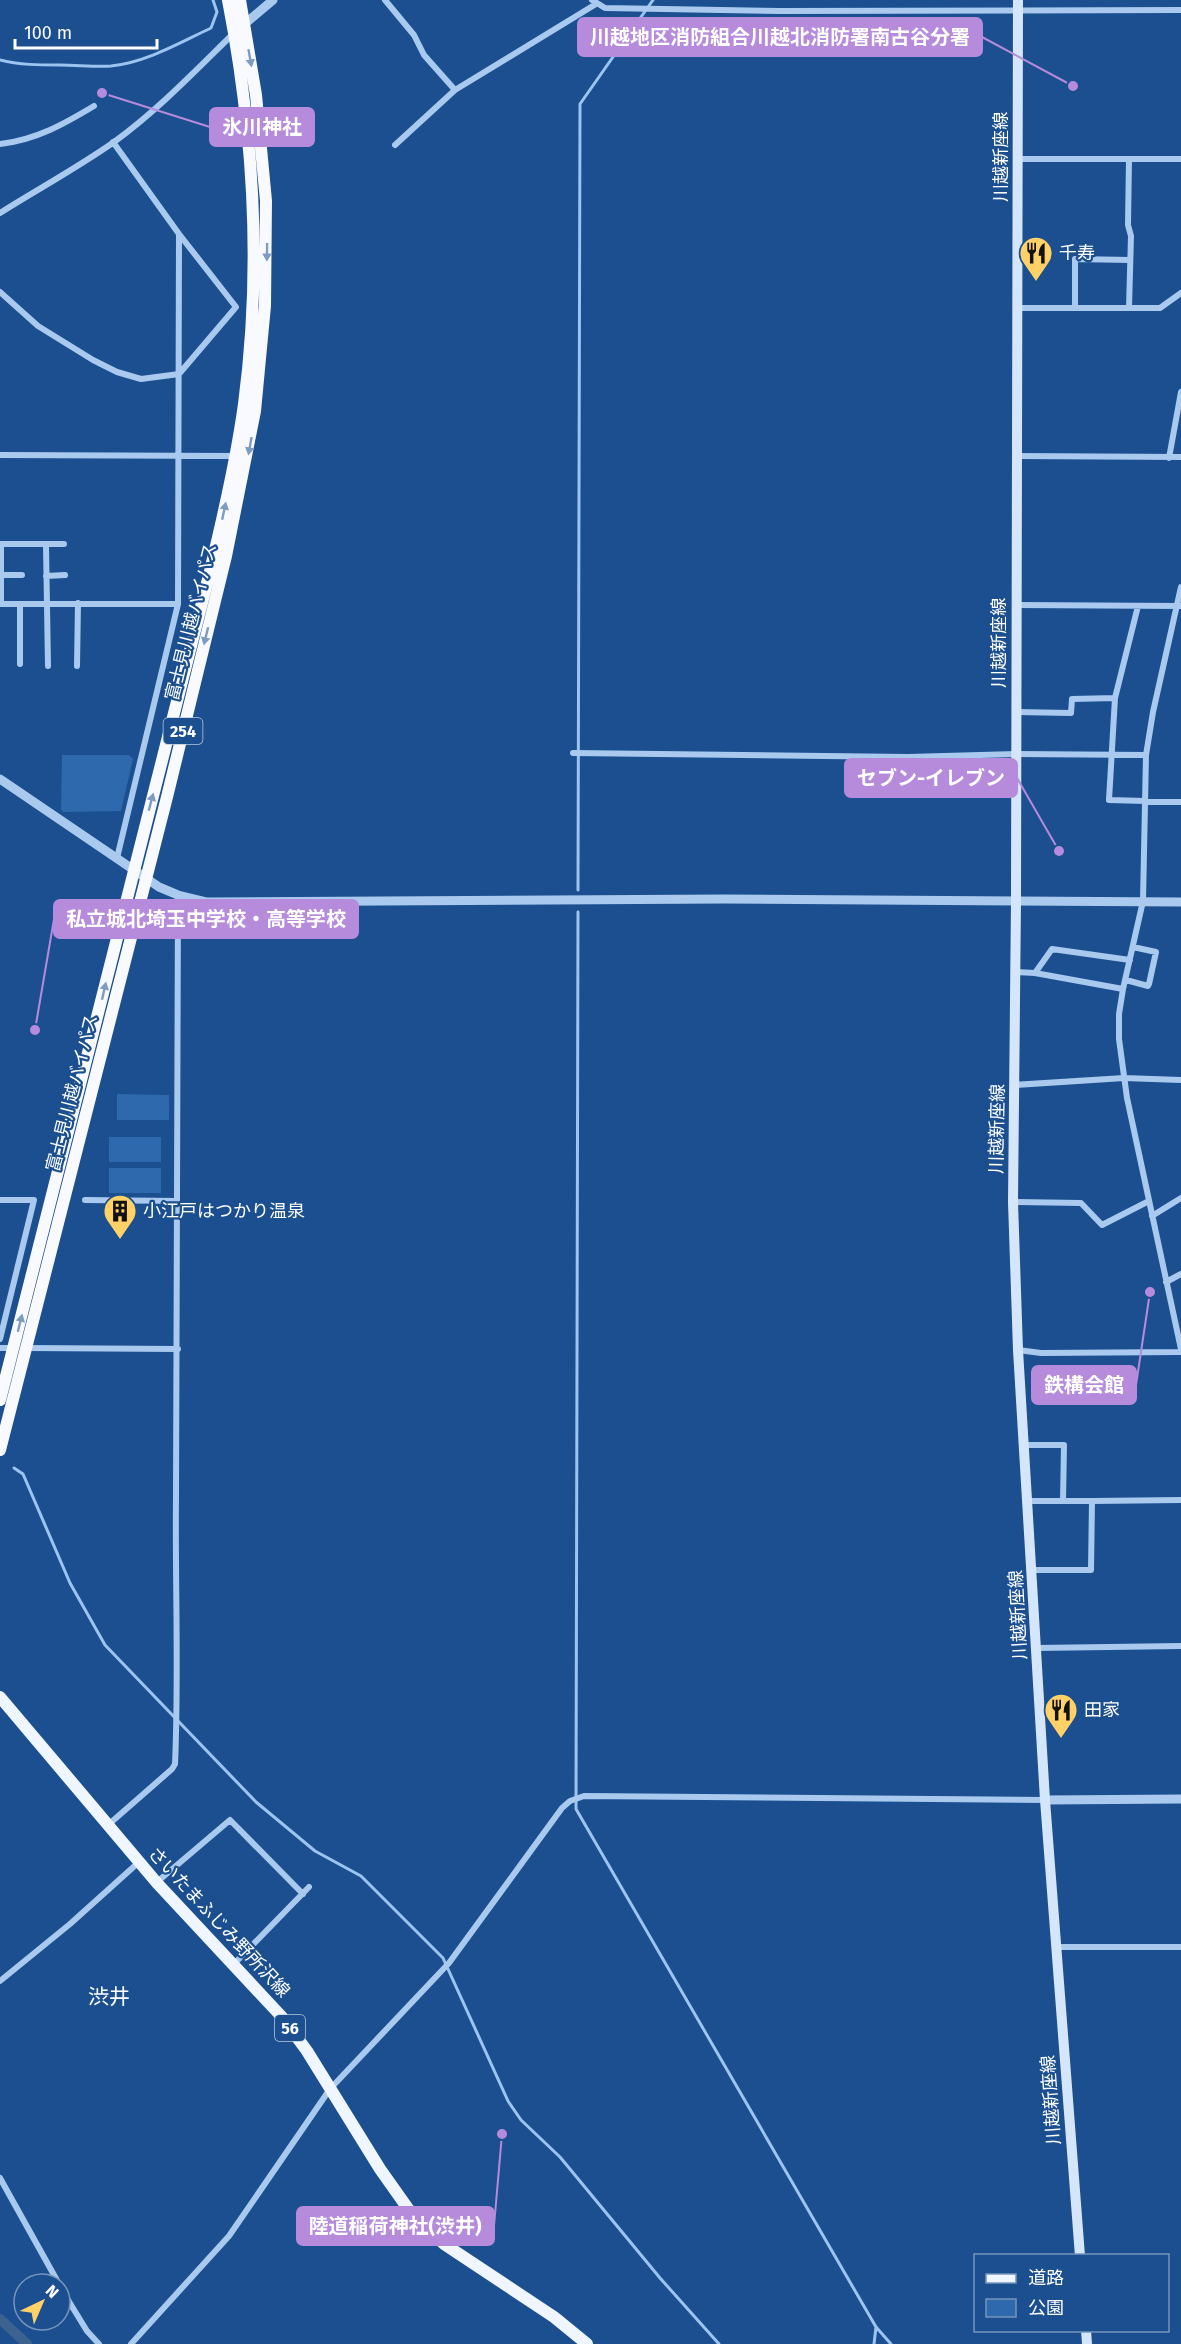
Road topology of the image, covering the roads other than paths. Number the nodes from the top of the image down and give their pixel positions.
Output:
1 (228, 0) edge
2 (240, 0) edge
3 (273, 0) edge
4 (385, 0) edge
5 (594, 2) edge
6 (1018, 5) edge
7 (1181, 10) edge
8 (239, 28) junction
9 (455, 90) junction
10 (94, 105) dead end
11 (113, 142) junction
12 (0, 144) edge
13 (395, 145) dead end
14 (1017, 159) junction
15 (1129, 159) junction
16 (1181, 159) edge
17 (0, 213) edge
18 (179, 234) junction
19 (1130, 260) junction
20 (0, 292) edge
21 (1181, 293) edge
22 (1017, 308) junction
23 (1075, 308) junction
24 (1129, 308) junction
25 (178, 374) junction
26 (1181, 392) edge
27 (0, 454) edge
28 (178, 455) junction
29 (236, 456) junction
30 (1016, 456) junction
31 (1169, 458) junction
32 (1181, 458) edge
33 (64, 544) dead end
34 (46, 545) junction
35 (22, 575) dead end
36 (65, 575) dead end
37 (1, 576) edge
38 (46, 576) junction
39 (1181, 587) edge
40 (47, 603) junction
41 (78, 603) junction
42 (178, 603) junction
43 (0, 604) edge
44 (20, 604) junction
45 (1016, 605) junction
46 (1138, 606) junction
47 (1178, 606) edge
48 (20, 664) dead end
49 (48, 666) dead end
50 (77, 666) dead end
51 (1114, 698) junction
52 (1015, 712) junction
53 (573, 753) dead end
54 (1112, 753) junction
55 (1016, 754) junction
56 (1146, 755) junction
57 (0, 778) edge
58 (1145, 801) junction
59 (1181, 802) edge
60 (117, 858) junction
61 (134, 868) junction
62 (147, 879) junction
63 (178, 895) junction
64 (1016, 900) junction
65 (1143, 901) junction
66 (1181, 902) edge
67 (1133, 947) junction
68 (1130, 960) junction
69 (1015, 972) junction
70 (1035, 973) junction
71 (1126, 980) junction
72 (1123, 989) junction
73 (1124, 1078) junction
74 (1181, 1080) edge
75 (1014, 1085) junction
76 (1181, 1198) edge
77 (0, 1200) edge
78 (85, 1200) dead end
79 (177, 1201) junction
80 (1149, 1201) junction
81 (1013, 1202) junction
82 (1152, 1216) junction
83 (1181, 1274) edge
84 (1166, 1282) junction
85 (0, 1339) edge
86 (0, 1348) edge
87 (19, 1348) junction
88 (178, 1349) junction
89 (1018, 1350) junction
90 (1181, 1351) edge
91 (0, 1400) edge
92 (1024, 1445) junction
93 (0, 1450) edge
94 (1181, 1500) edge
95 (1028, 1501) junction
96 (1063, 1501) junction
97 (1092, 1501) junction
98 (1032, 1570) junction
99 (1181, 1646) edge
100 (1036, 1648) junction
101 (0, 1697) edge
102 (1181, 1799) edge
103 (1045, 1800) junction
104 (108, 1826) junction
105 (139, 1862) junction
106 (157, 1883) junction
107 (309, 1887) dead end
108 (303, 1894) junction
109 (1056, 1947) junction
110 (1181, 1947) edge
111 (233, 1966) junction
112 (0, 1981) edge
113 (330, 2089) junction
114 (0, 2178) edge
115 (1080, 2254) edge
116 (52, 2272) edge
117 (72, 2306) edge
118 (99, 2344) edge
119 (131, 2344) edge
120 (587, 2344) edge

1 - 8 highway, 富士見川越バイパス / 254
2 - 8 highway, 富士見川越バイパス / 254
3 - 8 street
4 - 9 street
5 - 6 street
5 - 9 street
6 - 7 street
6 - 14 main road, 川越新座線
8 - 11 street
8 - 29 highway, 富士見川越バイパス / 254
8 -> 62 highway, 富士見川越バイパス / 254
9 - 13 street
10 - 12 street
11 - 17 street
11 - 18 street
14 - 15 street
14 - 22 main road, 川越新座線
15 - 16 street
15 - 19 street
18 - 25 street
18 - 25 street
19 - 23 street
19 - 24 street
20 - 25 street
21 - 24 street
22 - 23 street
22 - 30 main road, 川越新座線
23 - 24 street
25 - 28 street
26 - 31 street
27 - 28 street
28 - 29 street
28 - 42 street
61 -> 29 highway, 富士見川越バイパス / 254
30 - 31 street
30 - 45 main road, 川越新座線
31 - 32 street
33 - 34 street
34 - 37 street
34 - 38 street
35 - 37 street
36 - 38 street
37 - 43 street
38 - 40 street
39 - 47 street
40 - 41 street
40 - 44 street
40 - 49 street
41 - 42 street
41 - 50 street
42 - 60 street
43 - 44 street
44 - 48 street
45 - 46 street
45 - 52 main road, 川越新座線
46 - 47 street
46 - 51 street
47 - 56 street
51 - 52 street
51 - 54 street
52 - 55 main road, 川越新座線
53 - 55 street
54 - 55 street
54 - 56 street
54 - 58 street
55 - 64 main road, 川越新座線
56 - 58 street
57 - 60 street
58 - 59 street
58 - 65 street
60 - 61 street
61 - 62 street
87 -> 61 highway, 富士見川越バイパス / 254
62 - 63 street
62 - 87 highway, 富士見川越バイパス / 254
63 - 64 street
63 - 79 street
64 - 65 street
64 - 69 main road, 川越新座線
65 - 66 street
65 - 67 street
67 - 68 street
67 - 71 street
68 - 70 street
68 - 71 street
69 - 70 street
69 - 75 main road, 川越新座線
70 - 72 street
71 - 72 street
72 - 73 street
73 - 74 street
73 - 75 street
73 - 80 street
75 - 81 main road, 川越新座線
76 - 82 street
77 - 85 street
78 - 79 street
79 - 88 street
80 - 81 street
80 - 82 street
81 - 89 main road, 川越新座線
82 - 84 street
83 - 84 street
84 - 90 street
86 - 87 street
87 - 88 street
87 - 91 highway, 富士見川越バイパス / 254
87 - 93 highway, 富士見川越バイパス / 254
88 - 104 street
89 - 90 street
89 - 92 main road, 川越新座線
92 - 95 main road, 川越新座線
92 - 96 street
94 - 97 street
95 - 96 street
95 - 98 main road, 川越新座線
96 - 97 street
97 - 98 street
98 - 100 main road, 川越新座線
99 - 100 street
100 - 103 main road, 川越新座線
101 - 104 main road, さいたまふじみ野所沢線 / 56
102 - 103 street
103 - 109 main road, 川越新座線
103 - 113 street
104 - 105 main road, さいたまふじみ野所沢線 / 56
105 - 106 main road, さいたまふじみ野所沢線 / 56
105 - 112 street
106 - 108 street
106 - 111 main road, さいたまふじみ野所沢線 / 56
107 - 108 street
108 - 111 street
109 - 110 street
109 - 115 main road, 川越新座線
111 - 113 main road, さいたまふじみ野所沢線 / 56
113 - 119 street
113 - 120 main road, さいたまふじみ野所沢線 / 56
114 - 116 street
117 - 118 street

